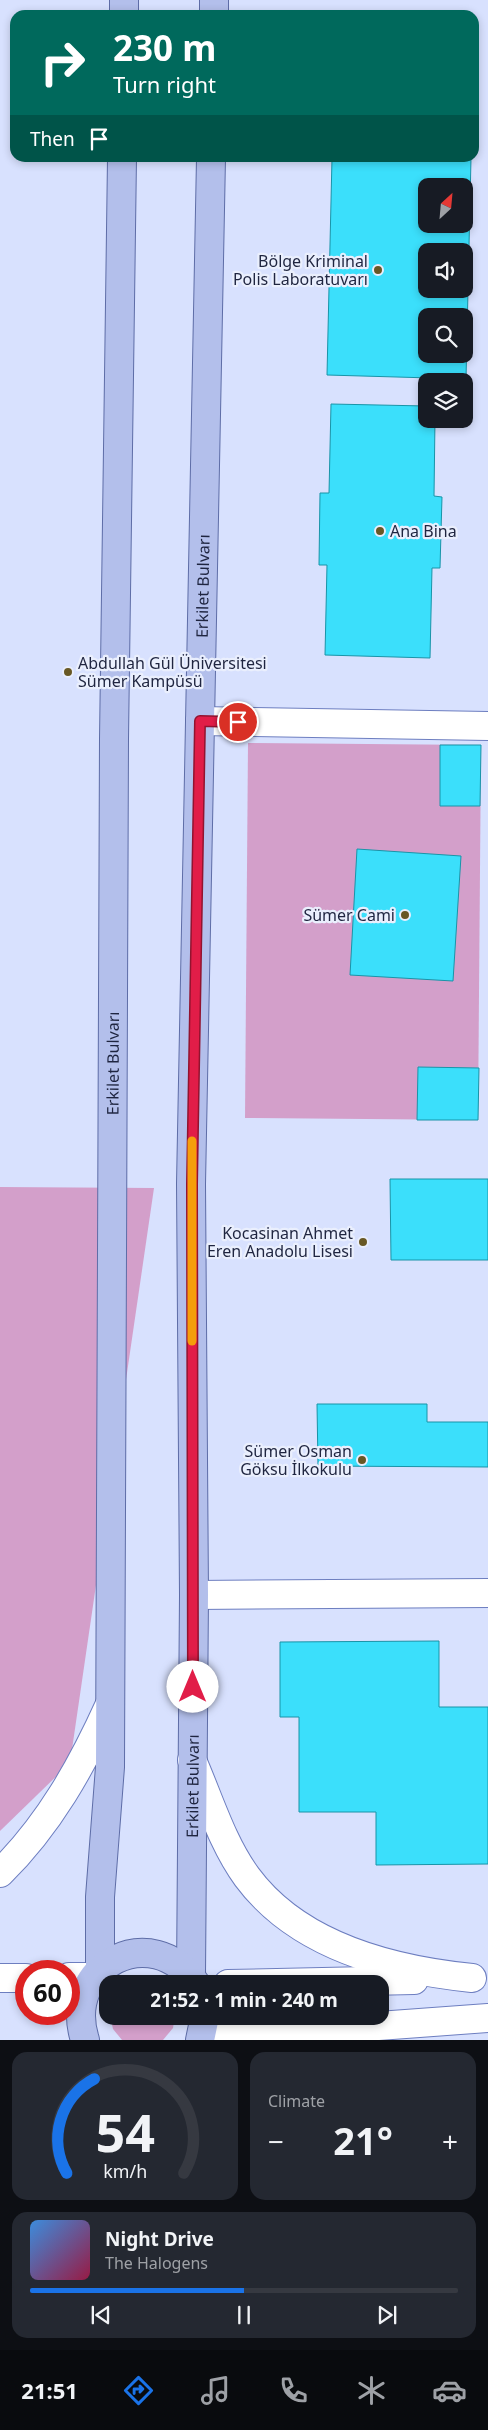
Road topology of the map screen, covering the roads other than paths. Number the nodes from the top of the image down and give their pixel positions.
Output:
1 (122, 162) edge
2 (211, 162) edge
3 (200, 721) junction
4 (488, 726) edge
5 (488, 1594) edge
6 (194, 1595) junction
7 (110, 1704) junction
8 (192, 1760) junction
9 (0, 1873) edge
10 (87, 1974) edge
11 (189, 1975) edge
12 (194, 1975) edge
13 (0, 1978) edge
14 (15, 1978) edge
15 (480, 1978) edge
16 (389, 1980) edge
17 (480, 2019) edge
18 (202, 2032) edge
19 (85, 2040) edge
20 (424, 2040) edge

1 - 7 main road, Erkilet Bulvarı
2 - 3 main road, Erkilet Bulvarı
3 - 4 street
3 - 6 main road, Erkilet Bulvarı
5 - 6 street
6 - 8 main road, Erkilet Bulvarı
7 - 9 street
7 - 10 main road, Erkilet Bulvarı
8 - 12 main road, Erkilet Bulvarı
8 - 15 street
10 - 11 main road
10 - 19 main road
13 - 14 street
15 - 16 street
17 - 18 street
17 - 20 street

